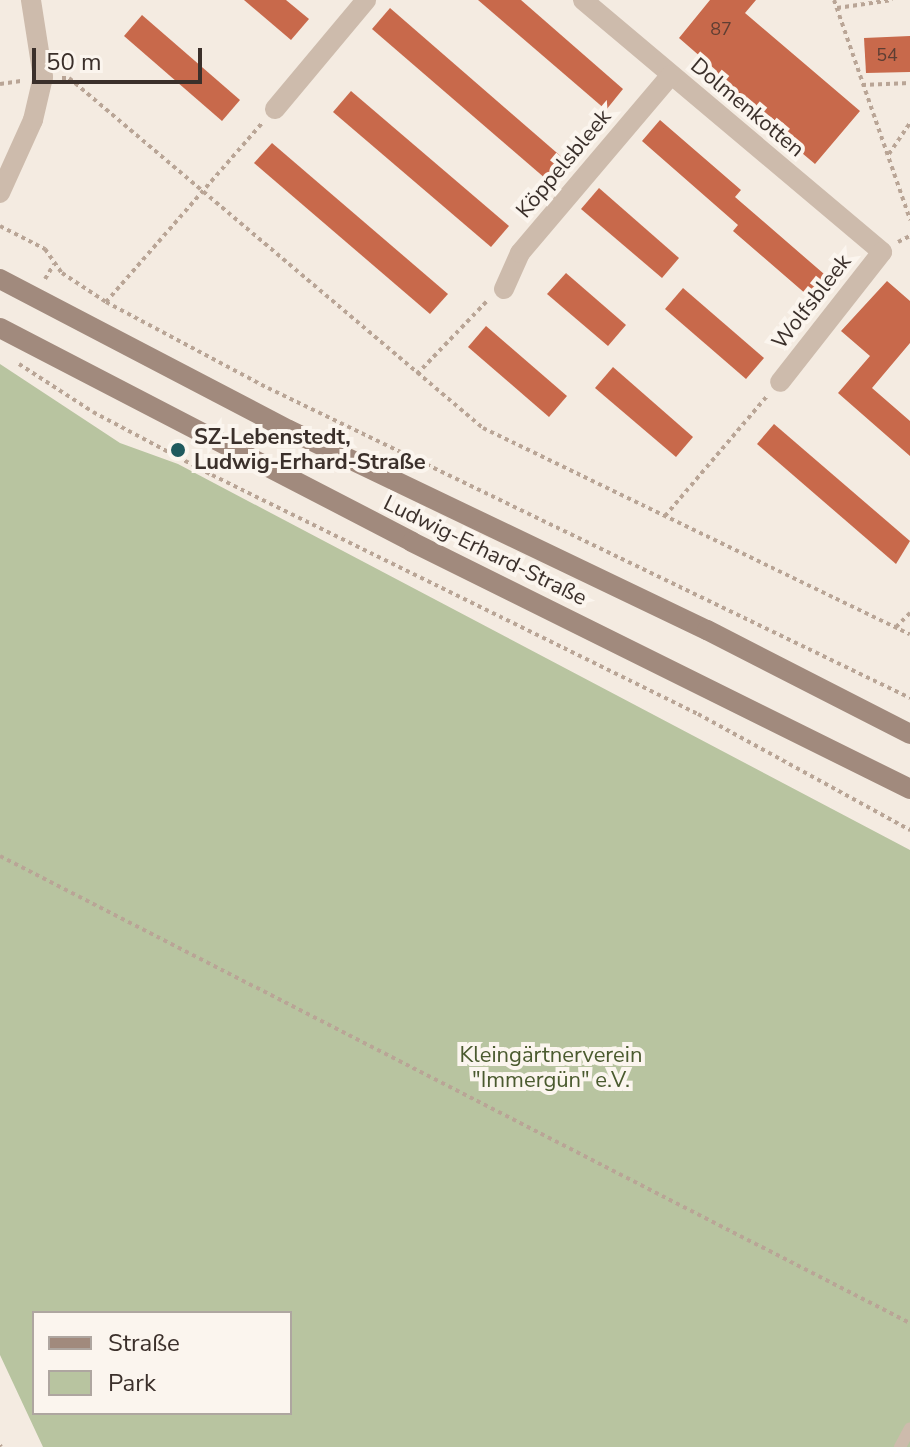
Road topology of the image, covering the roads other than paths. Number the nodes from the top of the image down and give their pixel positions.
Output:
1 (31, 0) edge
2 (366, 0) edge
3 (583, 0) edge
4 (671, 75) junction
5 (275, 109) road end
6 (0, 193) edge
7 (882, 252) joint
8 (0, 279) edge
9 (504, 289) road end
10 (0, 328) edge
11 (780, 382) road end
12 (910, 734) edge
13 (910, 789) edge
14 (910, 1428) edge
15 (900, 1447) edge

1 - 6 street
2 - 5 street
3 - 4 street, Dolmenkotten
4 - 7 street, Dolmenkotten
4 - 9 street, Köppelsbleek
7 - 11 street, Wolfsbleek
8 - 12 main road, Ludwig-Erhard-Straße
10 - 13 main road, Ludwig-Erhard-Straße
14 - 15 lane

